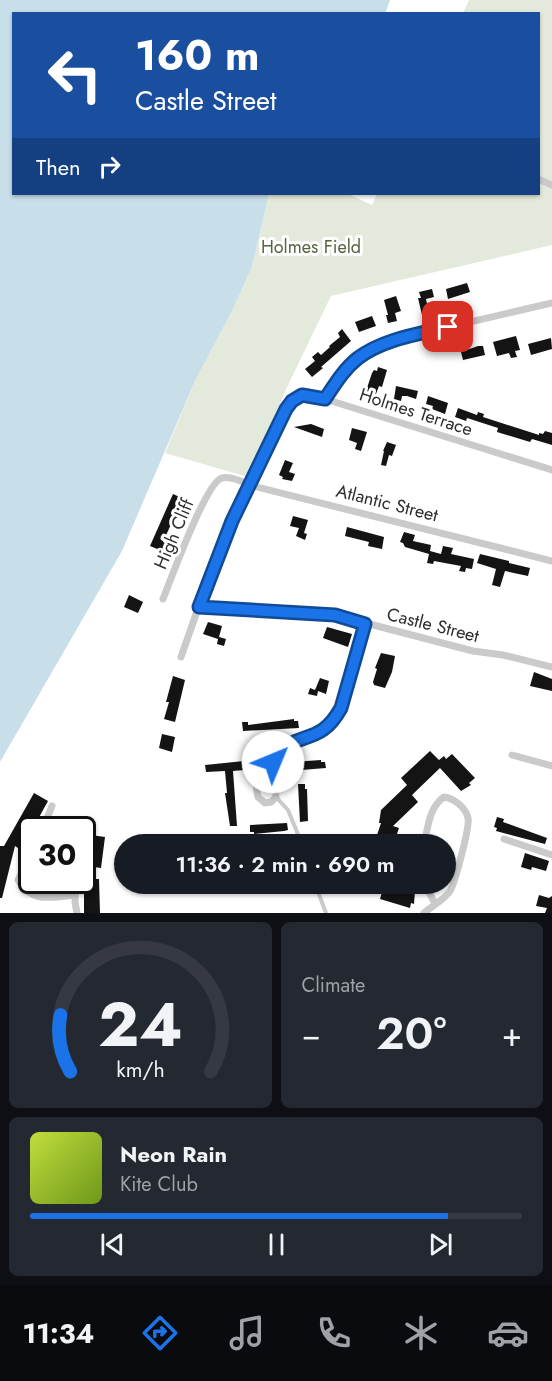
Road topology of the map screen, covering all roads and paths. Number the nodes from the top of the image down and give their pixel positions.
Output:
1 (552, 303) edge
2 (325, 399) junction
3 (552, 470) edge
4 (215, 482) joint
5 (249, 485) junction
6 (552, 561) edge
7 (163, 599) dead end
8 (199, 607) junction
9 (365, 624) junction
10 (181, 657) dead end
11 (552, 667) edge
12 (276, 752) junction
13 (512, 755) dead end
14 (552, 766) edge
15 (276, 797) junction
16 (52, 806) dead end
17 (48, 816) edge
18 (298, 834) edge
19 (426, 834) edge
20 (504, 839) dead end
21 (552, 855) edge
22 (456, 872) edge
23 (30, 894) edge
24 (319, 894) edge
25 (430, 894) edge
26 (446, 894) edge
27 (75, 895) joint
28 (435, 904) junction
29 (77, 913) edge
30 (326, 913) edge
31 (424, 913) edge

1 - 2 street
2 - 3 street, Holmes Terrace
2 - 5 street, Holmes Terrace
4 - 5 street, Atlantic Street
4 - 7 street, High Cliff
5 - 6 street, Atlantic Street
5 - 8 street, Holmes Terrace
8 - 9 street, Castle Street
8 - 10 street, Holmes Terrace
9 - 11 street, Castle Street
9 - 12 street
12 - 15 street
12 - 15 street
13 - 14 street
15 - 18 lane
16 - 17 street
19 - 22 street
20 - 21 street
23 - 27 street
24 - 30 lane
25 - 28 street
26 - 28 street
27 - 29 street
28 - 31 street

